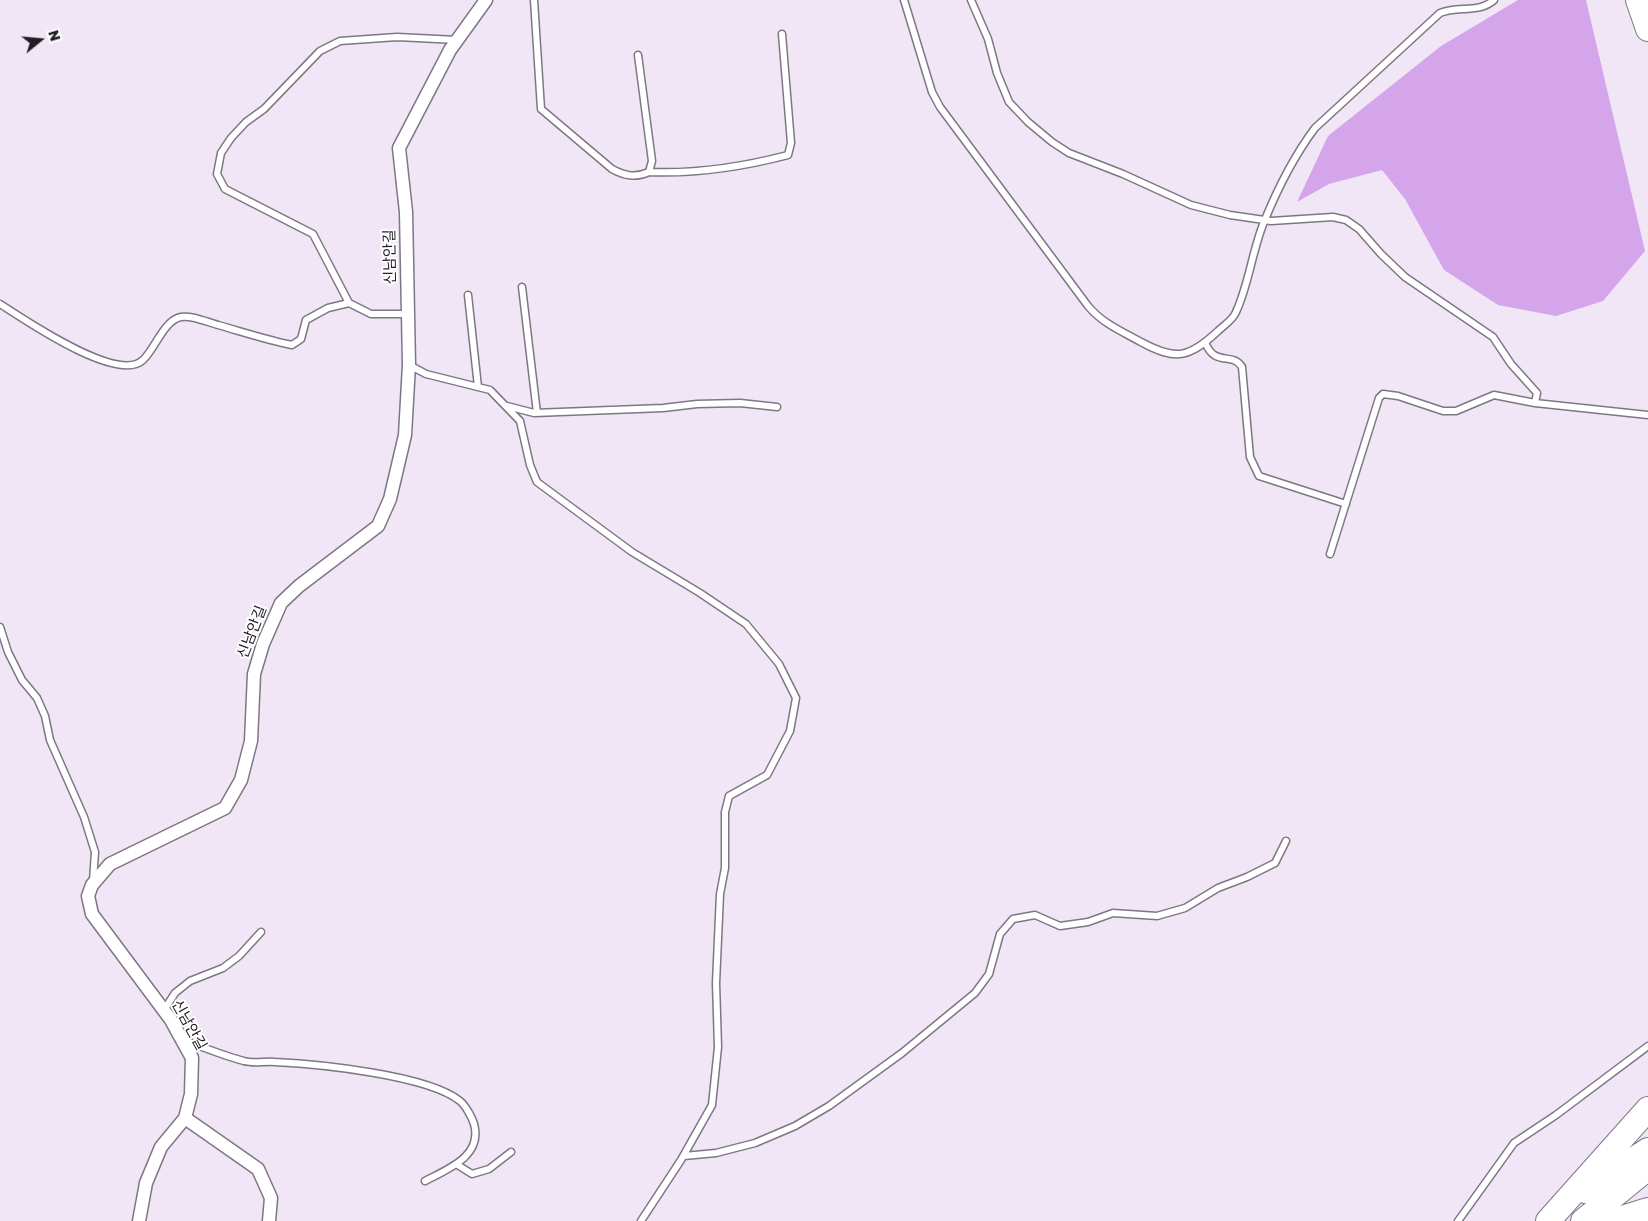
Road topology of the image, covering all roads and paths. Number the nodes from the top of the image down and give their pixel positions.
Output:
1 (486, 0) edge
2 (534, 0) edge
3 (904, 0) edge
4 (971, 0) edge
5 (1494, 0) edge
6 (1638, 0) edge
7 (1648, 29) edge
8 (782, 34) dead end
9 (457, 40) junction
10 (638, 55) dead end
11 (649, 172) junction
12 (1265, 220) junction
13 (522, 287) dead end
14 (468, 295) dead end
15 (349, 303) junction
16 (0, 304) edge
17 (408, 314) junction
18 (1206, 342) junction
19 (409, 365) junction
20 (478, 387) junction
21 (1534, 403) junction
22 (506, 405) junction
23 (777, 407) dead end
24 (538, 413) junction
25 (1648, 414) edge
26 (1346, 504) junction
27 (1330, 554) dead end
28 (0, 627) edge
29 (1286, 842) dead end
30 (92, 885) junction
31 (261, 932) dead end
32 (164, 1010) junction
33 (182, 1039) junction
34 (1648, 1046) edge
35 (1648, 1109) edge
36 (185, 1118) junction
37 (1648, 1150) edge
38 (511, 1152) dead end
39 (684, 1156) junction
40 (456, 1164) junction
41 (1648, 1168) edge
42 (425, 1181) dead end
43 (1648, 1210) edge
44 (1552, 1216) edge
45 (139, 1221) edge
46 (269, 1221) edge
47 (641, 1221) edge
48 (1458, 1221) edge
49 (1583, 1221) edge
50 (1613, 1221) edge

1 - 9 street, 신남안길
2 - 11 lane
3 - 18 lane
4 - 12 lane
5 - 12 lane
6 - 7 highway
8 - 11 lane
9 - 15 lane
9 - 17 street, 신남안길
10 - 11 lane
12 - 18 lane
12 - 21 lane
13 - 24 lane
14 - 20 lane
15 - 16 lane
15 - 17 lane
17 - 19 street, 신남안길
18 - 26 lane
19 - 20 lane
19 - 30 street, 신남안길
20 - 22 lane
21 - 25 lane
21 - 26 lane
22 - 24 lane
22 - 39 lane
23 - 24 lane
26 - 27 lane
28 - 30 lane
29 - 39 lane
30 - 32 street, 신남안길
31 - 32 lane
32 - 33 street, 신남안길
33 - 36 street, 신남안길
33 - 40 lane
34 - 48 lane
35 - 44 highway
36 - 45 street, 신남안길
36 - 46 street
37 - 44 highway
38 - 40 lane
39 - 47 lane
40 - 42 lane
41 - 49 highway
43 - 50 highway

